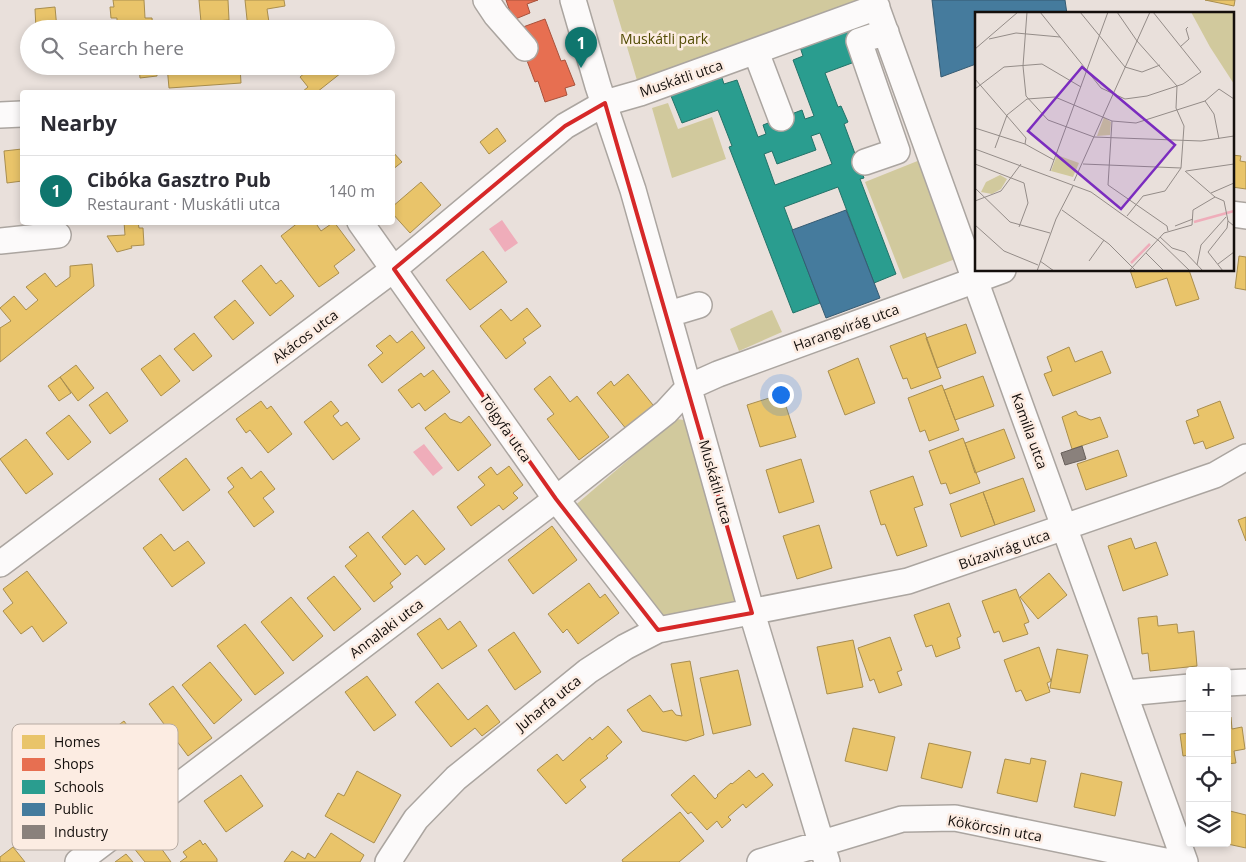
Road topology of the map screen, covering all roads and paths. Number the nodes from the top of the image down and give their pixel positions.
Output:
1 (486, 0) edge
2 (876, 4) edge
3 (568, 5) edge
4 (886, 32) junction
5 (525, 48) dead end
6 (756, 52) junction
7 (605, 103) junction
8 (20, 114) edge
9 (0, 115) edge
10 (781, 118) dead end
11 (865, 162) dead end
12 (362, 225) edge
13 (58, 235) dead end
14 (0, 241) edge
15 (394, 269) junction
16 (1000, 271) edge
17 (975, 279) junction
18 (699, 305) dead end
19 (669, 314) junction
20 (689, 387) junction
21 (1246, 457) edge
22 (556, 499) junction
23 (1066, 528) junction
24 (0, 564) edge
25 (752, 613) junction
26 (658, 630) junction
27 (1246, 682) edge
28 (1231, 683) edge
29 (1186, 687) edge
30 (1126, 693) junction
31 (178, 786) edge
32 (94, 850) edge
33 (824, 853) edge
34 (78, 862) edge
35 (388, 862) edge
36 (760, 862) edge
37 (1170, 862) edge
38 (1185, 862) edge

1 - 5 street
2 - 4 street, Kamilla utca
2 - 6 street, Muskátli utca
3 - 7 street, Muskátli utca
4 - 11 street
4 - 17 street, Kamilla utca
6 - 7 street, Muskátli utca
6 - 10 street
7 - 15 street, Akácos utca
7 - 19 street, Muskátli utca
8 - 9 street
12 - 15 street, Tölgyfa utca
13 - 14 street
15 - 22 street, Tölgyfa utca
15 - 24 street, Akácos utca
16 - 17 street, Harangvirág utca
17 - 20 street, Harangvirág utca
17 - 23 street, Kamilla utca
18 - 19 street
19 - 20 street, Muskátli utca
20 - 22 street, Annalaki utca
20 - 25 street, Muskátli utca
21 - 23 street, Búzavirág utca
22 - 26 street, Tölgyfa utca
22 - 31 street, Annalaki utca
23 - 25 street, Búzavirág utca
23 - 30 street, Kamilla utca
25 - 26 street, Juharfa utca
25 - 33 street, Muskátli utca
26 - 35 street, Juharfa utca
27 - 28 street
29 - 30 street
30 - 38 street, Kamilla utca
32 - 34 street, Annalaki utca
33 - 36 street, Kökörcsin utca
33 - 37 street, Kökörcsin utca

